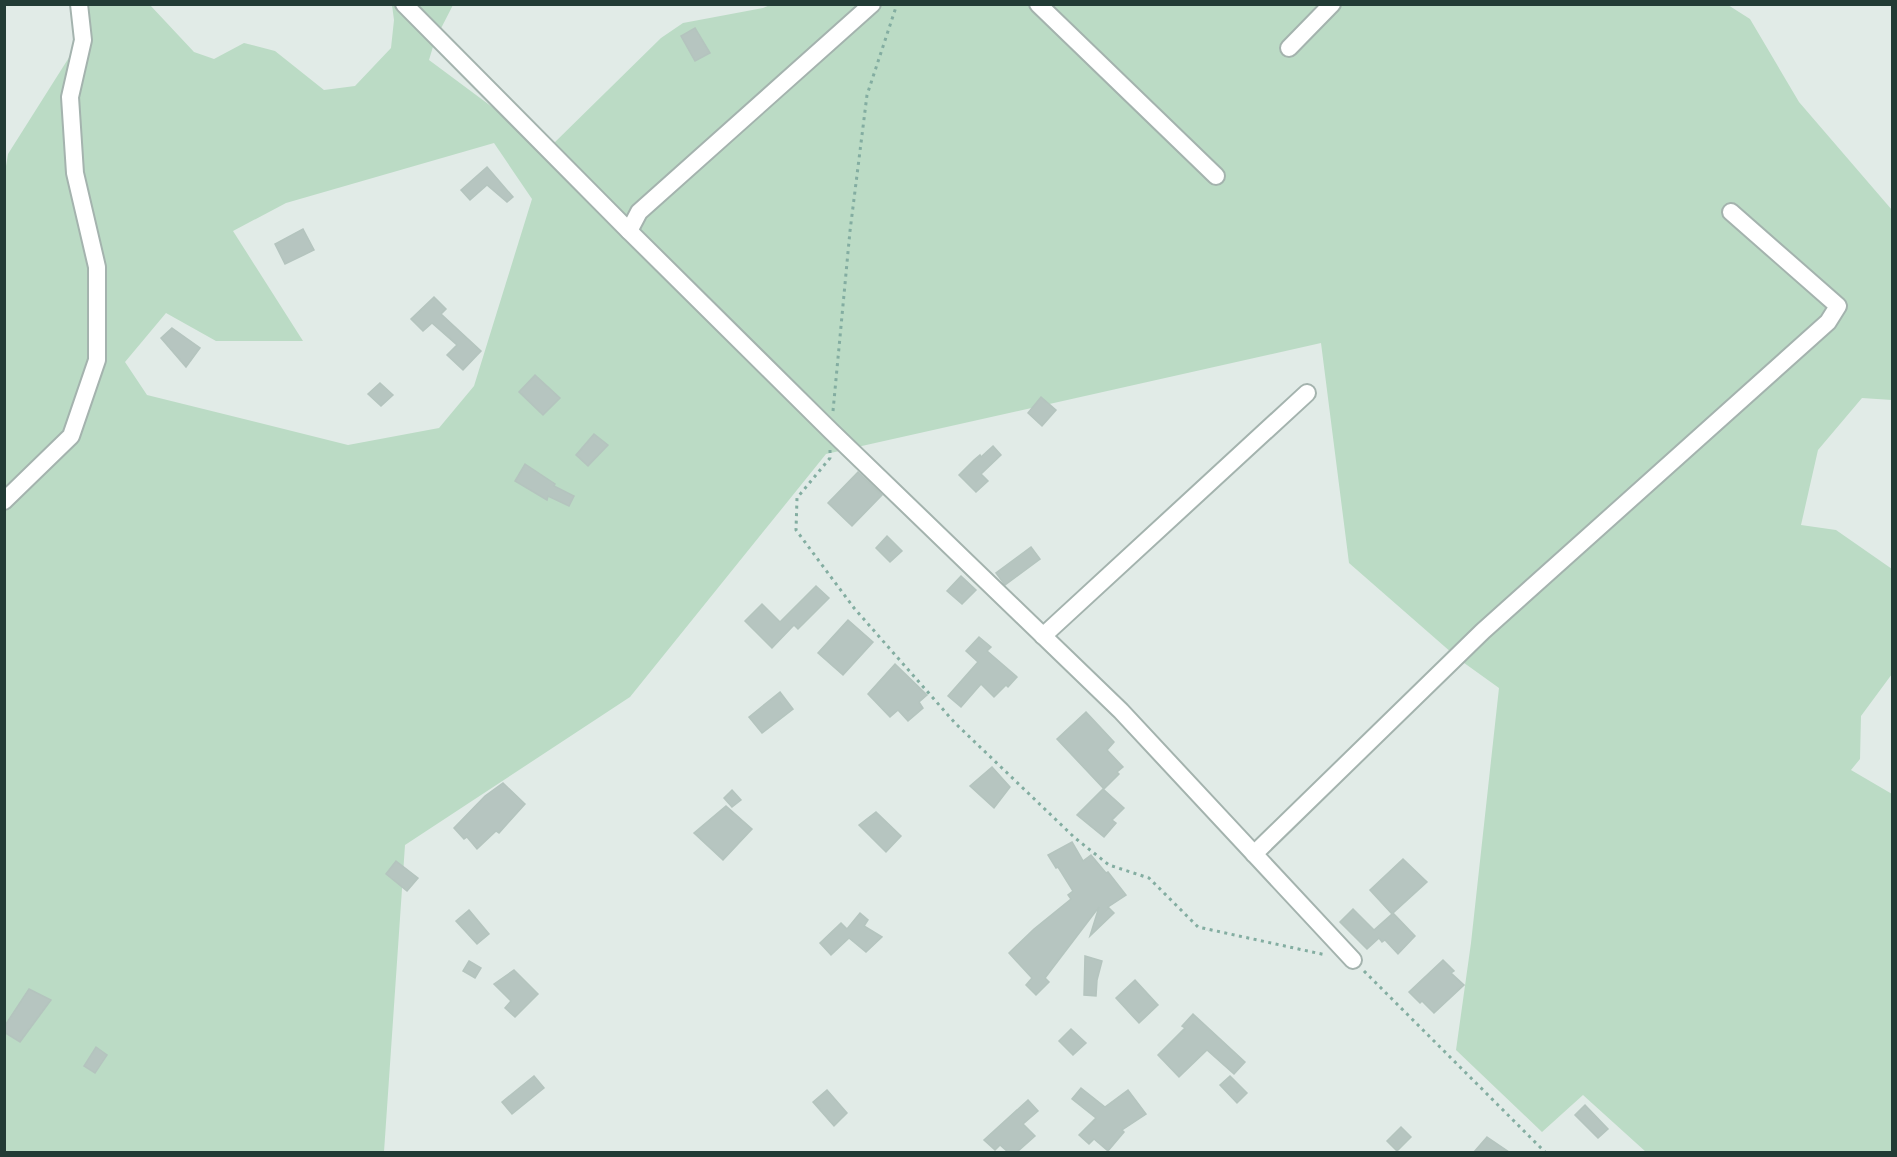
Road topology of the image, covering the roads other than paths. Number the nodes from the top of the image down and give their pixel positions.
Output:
1 (79, 4) edge
2 (404, 4) edge
3 (872, 4) edge
4 (1038, 4) edge
5 (1332, 4) edge
6 (1289, 48) dead end
7 (1216, 176) dead end
8 (1731, 212) dead end
9 (629, 231) junction
10 (1307, 393) dead end
11 (4, 501) edge
12 (1043, 636) junction
13 (1254, 854) junction
14 (1353, 960) dead end

1 - 11 street
2 - 9 street
3 - 9 street
4 - 7 street
5 - 6 street
8 - 13 street
9 - 12 street
10 - 12 street
12 - 13 street
13 - 14 street

